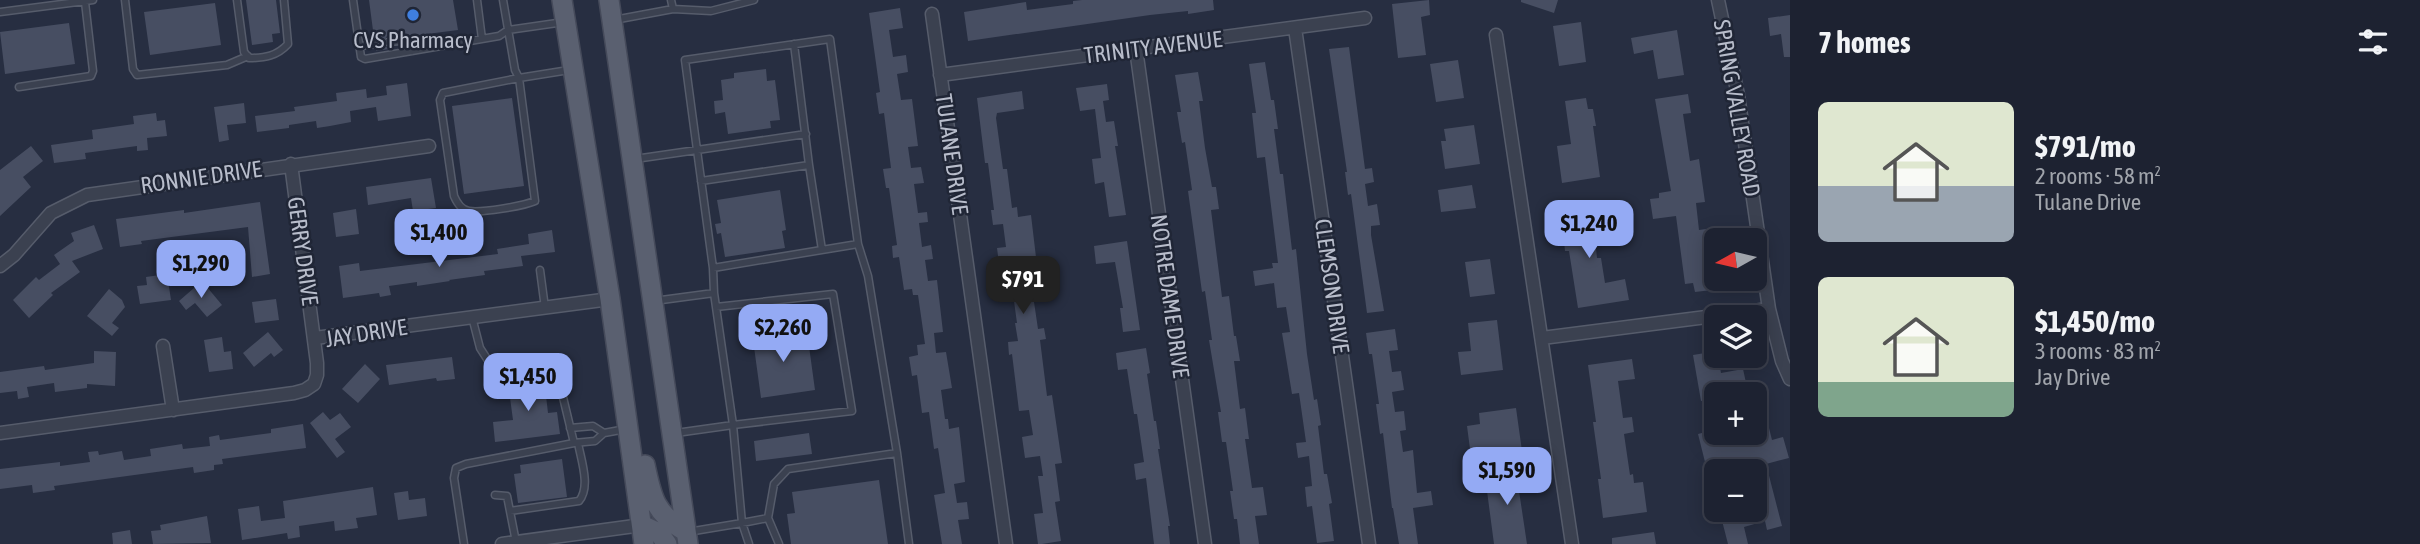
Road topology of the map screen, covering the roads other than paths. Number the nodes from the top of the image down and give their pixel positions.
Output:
1 (93, 0) edge
2 (125, 0) edge
3 (237, 0) edge
4 (284, 0) edge
5 (352, 0) edge
6 (477, 0) edge
7 (503, 0) edge
8 (562, 0) edge
9 (609, 0) edge
10 (671, 0) edge
11 (754, 0) edge
12 (1718, 0) edge
13 (85, 2) junction
14 (673, 9) junction
15 (0, 12) edge
16 (932, 14) dead end
17 (1365, 19) dead end
18 (612, 20) junction
19 (565, 22) junction
20 (1295, 28) junction
21 (508, 30) junction
22 (1496, 35) dead end
23 (482, 39) junction
24 (388, 42) dead end
25 (375, 44) dead end
26 (794, 44) junction
27 (359, 46) junction
28 (1136, 49) junction
29 (412, 51) junction
30 (248, 56) junction
31 (573, 69) junction
32 (940, 75) junction
33 (519, 78) junction
34 (19, 87) dead end
35 (806, 134) junction
36 (429, 146) dead end
37 (697, 150) junction
38 (632, 159) junction
39 (291, 164) junction
40 (809, 165) junction
41 (701, 181) junction
42 (858, 244) junction
43 (822, 250) junction
44 (0, 266) edge
45 (713, 268) junction
46 (540, 270) dead end
47 (714, 293) junction
48 (610, 299) junction
49 (653, 301) junction
50 (716, 307) junction
51 (545, 308) junction
52 (1769, 309) junction
53 (472, 317) junction
54 (315, 338) junction
55 (1542, 338) junction
56 (163, 346) dead end
57 (1790, 379) edge
58 (621, 380) junction
59 (173, 410) junction
60 (733, 425) junction
61 (570, 428) junction
62 (629, 429) junction
63 (0, 433) edge
64 (604, 433) junction
65 (672, 434) junction
66 (576, 443) junction
67 (897, 453) junction
68 (495, 495) dead end
69 (510, 511) junction
70 (768, 518) junction
71 (742, 523) junction
72 (643, 535) edge
73 (687, 538) edge
74 (566, 540) edge
75 (509, 543) edge
76 (464, 544) edge
77 (667, 544) edge
78 (749, 544) edge
79 (779, 544) edge
80 (909, 544) edge
81 (1006, 544) edge
82 (1205, 544) edge
83 (1369, 544) edge
84 (1572, 544) edge

1 - 13 lane
2 - 30 lane
3 - 30 lane
4 - 30 lane
5 - 27 lane
6 - 23 lane
7 - 21 lane
8 - 19 main road
9 - 18 main road
10 - 14 lane
11 - 14 lane
12 - 52 street, SPRING VALLEY ROAD
13 - 15 lane
13 - 34 lane
14 - 18 lane
16 - 32 street, TULANE DRIVE
17 - 20 street, TRINITY AVENUE
18 - 38 main road
19 - 21 lane
19 - 31 main road
20 - 28 street, TRINITY AVENUE
20 - 83 street, CLEMSON DRIVE
21 - 23 lane
21 - 33 lane
22 - 55 street
23 - 29 lane
24 - 29 lane
25 - 27 lane
26 - 35 lane
26 - 37 lane
26 - 42 lane
27 - 29 lane
28 - 32 street, TRINITY AVENUE
28 - 82 street, NOTRE DAME DRIVE
31 - 33 lane
31 - 48 main road
32 - 81 street, TULANE DRIVE
33 - 33 lane
35 - 37 lane
35 - 40 lane
36 - 39 street, RONNIE DRIVE
37 - 38 lane
37 - 41 lane
38 - 49 main road
39 - 44 street, RONNIE DRIVE
39 - 54 street, GERRY DRIVE
40 - 41 lane
40 - 43 lane
41 - 45 lane
42 - 43 lane
42 - 67 lane
43 - 45 lane
45 - 47 lane
46 - 51 lane
47 - 49 lane
47 - 50 lane
48 - 51 street, JAY DRIVE
48 - 58 main road
49 - 65 main road
50 - 60 lane
50 - 60 lane
51 - 53 street, JAY DRIVE
52 - 55 street
52 - 57 street, SPRING VALLEY ROAD
53 - 54 street, JAY DRIVE
53 - 61 lane
54 - 59 street, JAY DRIVE
55 - 84 street
56 - 59 street
58 - 62 main road
58 - 73 main road
59 - 63 street, JAY DRIVE
60 - 65 lane
60 - 71 lane
61 - 64 lane
61 - 66 lane
62 - 64 lane
62 - 72 main road
64 - 66 lane
65 - 73 main road
66 - 69 lane
66 - 76 lane
67 - 70 lane
67 - 80 lane
68 - 69 lane
69 - 75 lane
70 - 71 lane
70 - 79 lane
71 - 73 lane
71 - 78 lane
72 - 74 street
72 - 77 main road
74 - 75 street

